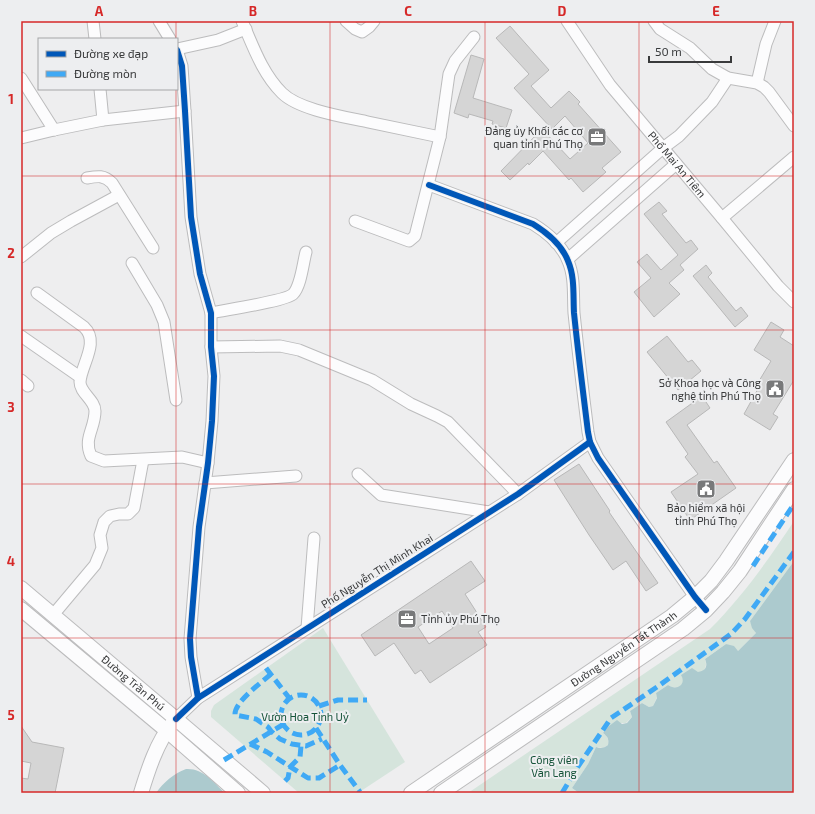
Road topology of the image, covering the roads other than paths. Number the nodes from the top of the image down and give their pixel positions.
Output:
1 (93, 21) edge
2 (159, 21) edge
3 (346, 21) edge
4 (374, 21) edge
5 (567, 21) edge
6 (654, 21) edge
7 (775, 21) edge
8 (244, 25) edge
9 (474, 37) dead end
10 (95, 38) edge
11 (169, 38) edge
12 (178, 50) edge
13 (178, 53) edge
14 (21, 78) edge
15 (728, 78) junction
16 (757, 83) junction
17 (100, 90) edge
18 (185, 111) junction
19 (103, 120) junction
20 (794, 126) edge
21 (54, 130) junction
22 (440, 137) junction
23 (21, 138) edge
24 (663, 148) junction
25 (794, 157) edge
26 (676, 164) junction
27 (87, 178) dead end
28 (428, 185) junction
29 (119, 195) junction
30 (722, 218) junction
31 (355, 221) dead end
32 (556, 243) junction
33 (153, 248) dead end
34 (306, 252) dead end
35 (21, 257) edge
36 (568, 259) junction
37 (132, 263) dead end
38 (37, 293) dead end
39 (794, 302) edge
40 (211, 313) junction
41 (21, 336) edge
42 (211, 347) junction
43 (80, 377) junction
44 (176, 400) dead end
45 (590, 442) junction
46 (143, 460) junction
47 (794, 460) edge
48 (208, 463) junction
49 (358, 474) dead end
50 (296, 476) dead end
51 (205, 483) junction
52 (794, 489) edge
53 (518, 494) junction
54 (489, 512) junction
55 (314, 538) dead end
56 (21, 588) edge
57 (695, 597) junction
58 (21, 609) edge
59 (706, 610) junction
60 (53, 615) junction
61 (306, 628) junction
62 (198, 698) junction
63 (176, 719) junction
64 (166, 730) junction
65 (141, 793) edge
66 (238, 793) edge
67 (263, 793) edge
68 (411, 793) edge
69 (441, 793) edge

1 - 10 street
2 - 11 street
3 - 4 street
5 - 24 street, Phố Mai An Tiêm
6 - 15 street
7 - 16 street
8 - 12 street
8 - 22 street
9 - 22 street
13 - 18 street
14 - 21 street
15 - 16 street
15 - 24 street
16 - 20 street
17 - 19 street
18 - 19 street
18 - 40 street
19 - 21 street
21 - 23 street
22 - 28 street
24 - 26 street, Phố Mai An Tiêm
24 - 32 street
25 - 30 street
26 - 30 street, Phố Mai An Tiêm
26 - 36 street
27 - 29 street
28 - 31 street
28 - 32 street
29 - 33 street
29 - 35 street
30 - 39 street, Phố Mai An Tiêm
32 - 36 street
34 - 40 street
36 - 45 street
37 - 44 street
38 - 43 street
40 - 42 street
41 - 43 street
42 - 48 street
42 - 53 street
43 - 46 street
45 - 53 street, Phố Nguyễn Thị Minh Khai
45 - 57 street
46 - 48 street
46 - 60 street
47 - 57 main road, Đường Nguyễn Tất Thành
48 - 51 street
49 - 54 street
50 - 51 street
51 - 62 street
52 - 59 main road, Đường Nguyễn Tất Thành
53 - 54 street, Phố Nguyễn Thị Minh Khai
54 - 61 street, Phố Nguyễn Thị Minh Khai
55 - 61 street
56 - 60 main road, Đường Trần Phú
57 - 59 street
57 - 68 main road, Đường Nguyễn Tất Thành
58 - 64 main road, Đường Trần Phú
59 - 69 main road, Đường Nguyễn Tất Thành
60 - 63 main road, Đường Trần Phú
61 - 62 street, Phố Nguyễn Thị Minh Khai
62 - 63 street, Phố Nguyễn Thị Minh Khai
63 - 64 main road
63 - 67 main road, Đường Trần Phú
64 - 65 main road
64 - 66 main road, Đường Trần Phú

